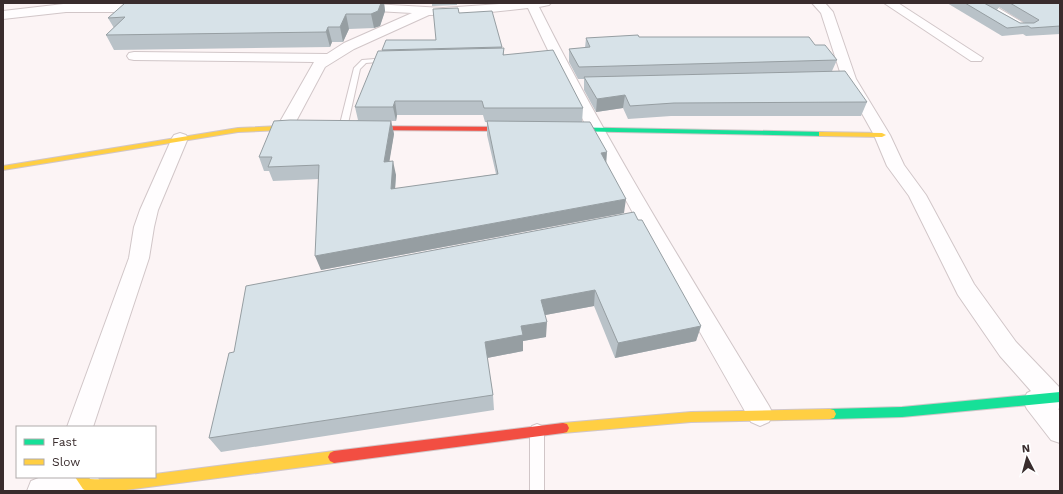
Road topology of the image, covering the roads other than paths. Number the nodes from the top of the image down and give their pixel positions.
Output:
1 (84, 3) edge
2 (818, 3) edge
3 (890, 3) edge
4 (986, 3) edge
5 (536, 4) edge
6 (348, 6) edge
7 (66, 8) junction
8 (158, 8) edge
9 (427, 11) junction
10 (3, 15) edge
11 (996, 17) edge
12 (134, 56) dead end
13 (330, 58) junction
14 (976, 58) dead end
15 (398, 59) edge
16 (849, 78) junction
17 (819, 80) edge
18 (285, 127) junction
19 (314, 128) edge
20 (339, 128) joint
21 (524, 129) edge
22 (556, 129) edge
23 (595, 129) junction
24 (882, 135) junction
25 (180, 138) junction
26 (3, 168) edge
27 (645, 217) junction
28 (621, 222) edge
29 (1050, 399) edge
30 (760, 414) junction
31 (80, 426) edge
32 (537, 430) junction
33 (1060, 431) edge
34 (84, 481) edge
35 (41, 491) edge
36 (537, 491) edge

1 - 7 street
2 - 16 street
3 - 14 street
4 - 11 lane
5 - 9 street
5 - 23 street
6 - 9 street
7 - 8 street
7 - 10 street
9 - 13 street
12 - 13 street
13 - 18 street
15 - 20 lane
16 - 17 street
16 - 24 street
18 - 19 street
18 - 25 street
20 - 21 street
22 - 23 street
23 - 24 street
23 - 27 street
24 - 29 street
25 - 26 street
25 - 31 street
27 - 28 street
27 - 30 street
29 - 30 street
29 - 33 street
30 - 32 street
32 - 34 street
32 - 36 lane
34 - 35 street

